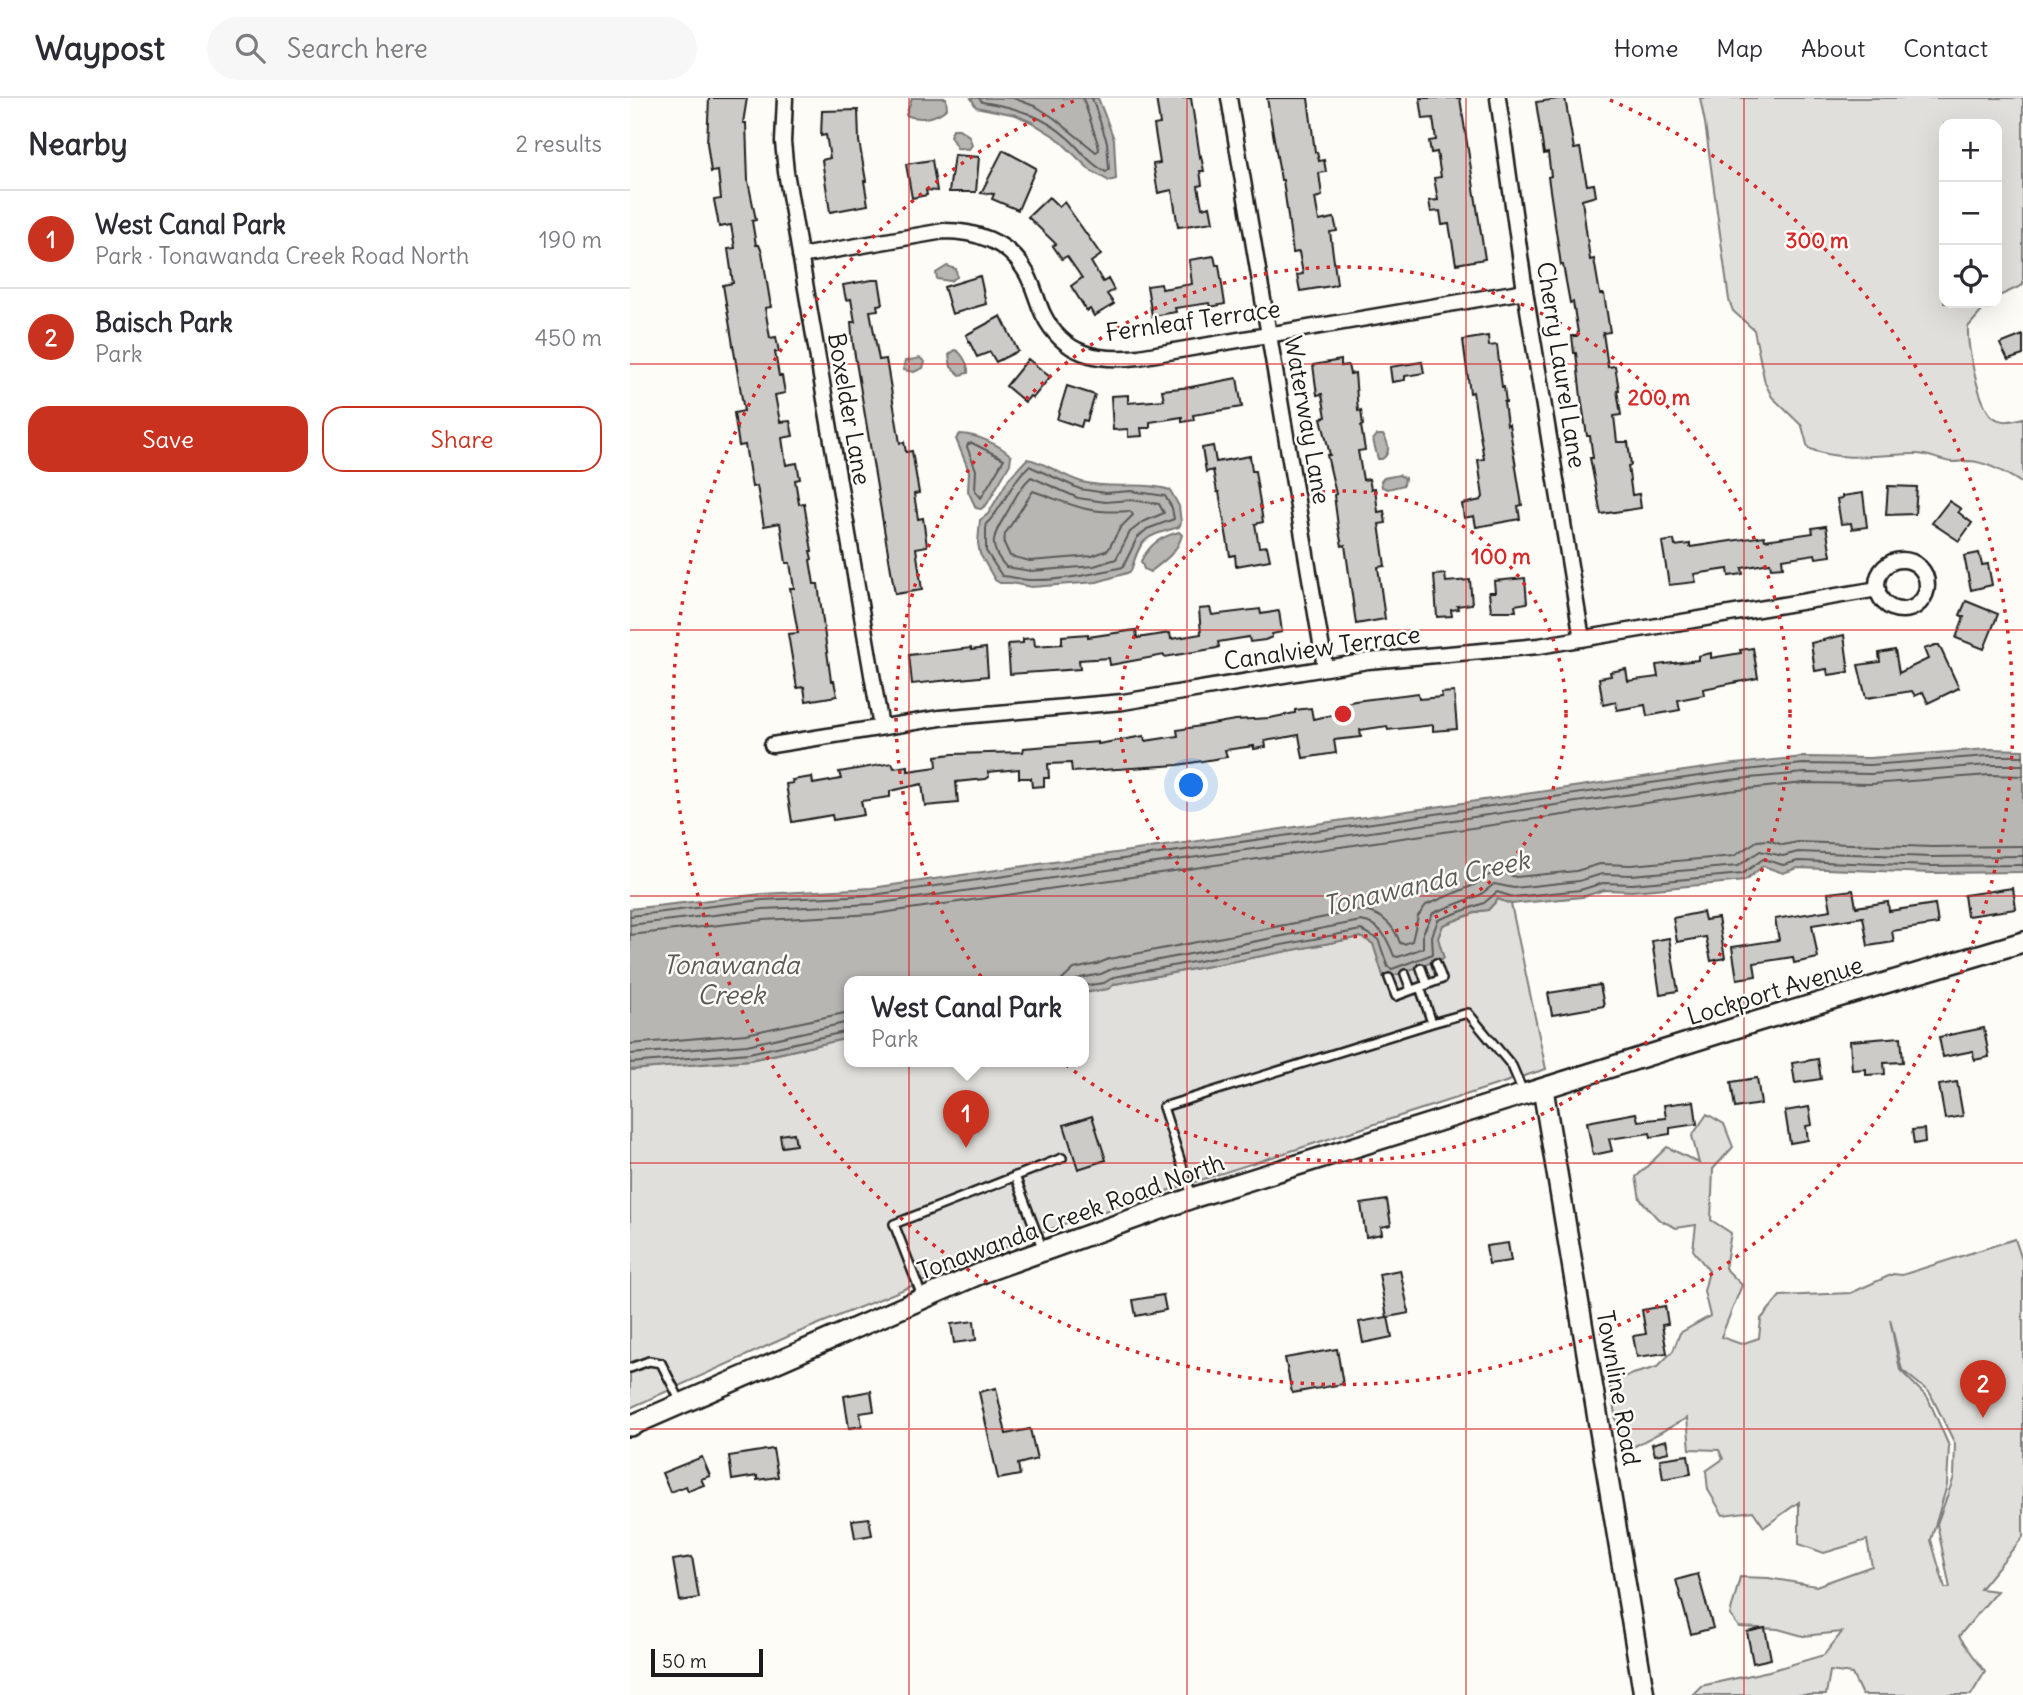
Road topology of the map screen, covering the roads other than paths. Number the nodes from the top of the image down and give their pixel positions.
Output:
1 (785, 98) edge
2 (1229, 98) edge
3 (1498, 98) edge
4 (800, 256) junction
5 (1525, 292) junction
6 (1270, 334) junction
7 (1878, 590) dead end
8 (1581, 639) junction
9 (1325, 667) junction
10 (881, 727) junction
11 (772, 745) dead end
12 (2023, 943) edge
13 (1436, 962) dead end
14 (1421, 968) dead end
15 (1405, 974) dead end
16 (1390, 978) dead end
17 (1423, 986) junction
18 (1411, 990) junction
19 (1432, 1023) junction
20 (1533, 1092) junction
21 (1062, 1158) dead end
22 (1015, 1176) junction
23 (1192, 1198) junction
24 (1043, 1250) junction
25 (922, 1297) junction
26 (630, 1368) edge
27 (681, 1403) junction
28 (630, 1426) edge
29 (1644, 1695) edge

1 - 4 street, Boxelder Lane
2 - 6 street, Waterway Lane
3 - 5 street, Cherry Laurel Lane
4 - 6 street, Fernleaf Terrace
4 - 10 street, Boxelder Lane
5 - 6 street, Fernleaf Terrace
5 - 8 street, Cherry Laurel Lane
6 - 9 street, Waterway Lane
7 - 8 street, Canalview Terrace
8 - 9 street, Canalview Terrace
9 - 10 street, Canalview Terrace
10 - 11 street, Canalview Terrace
12 - 20 street, Lockport Avenue
13 - 17 lane
14 - 17 lane
15 - 18 lane
16 - 18 lane
17 - 18 lane
17 - 19 lane
19 - 20 lane
19 - 23 lane
20 - 23 street, Tonawanda Creek Road North
20 - 29 street, Townline Road
21 - 22 lane
22 - 24 lane
22 - 25 lane
23 - 24 street, Tonawanda Creek Road North
24 - 25 street, Tonawanda Creek Road North
25 - 27 street, Tonawanda Creek Road North
26 - 27 lane
27 - 28 street, Tonawanda Creek Road North

